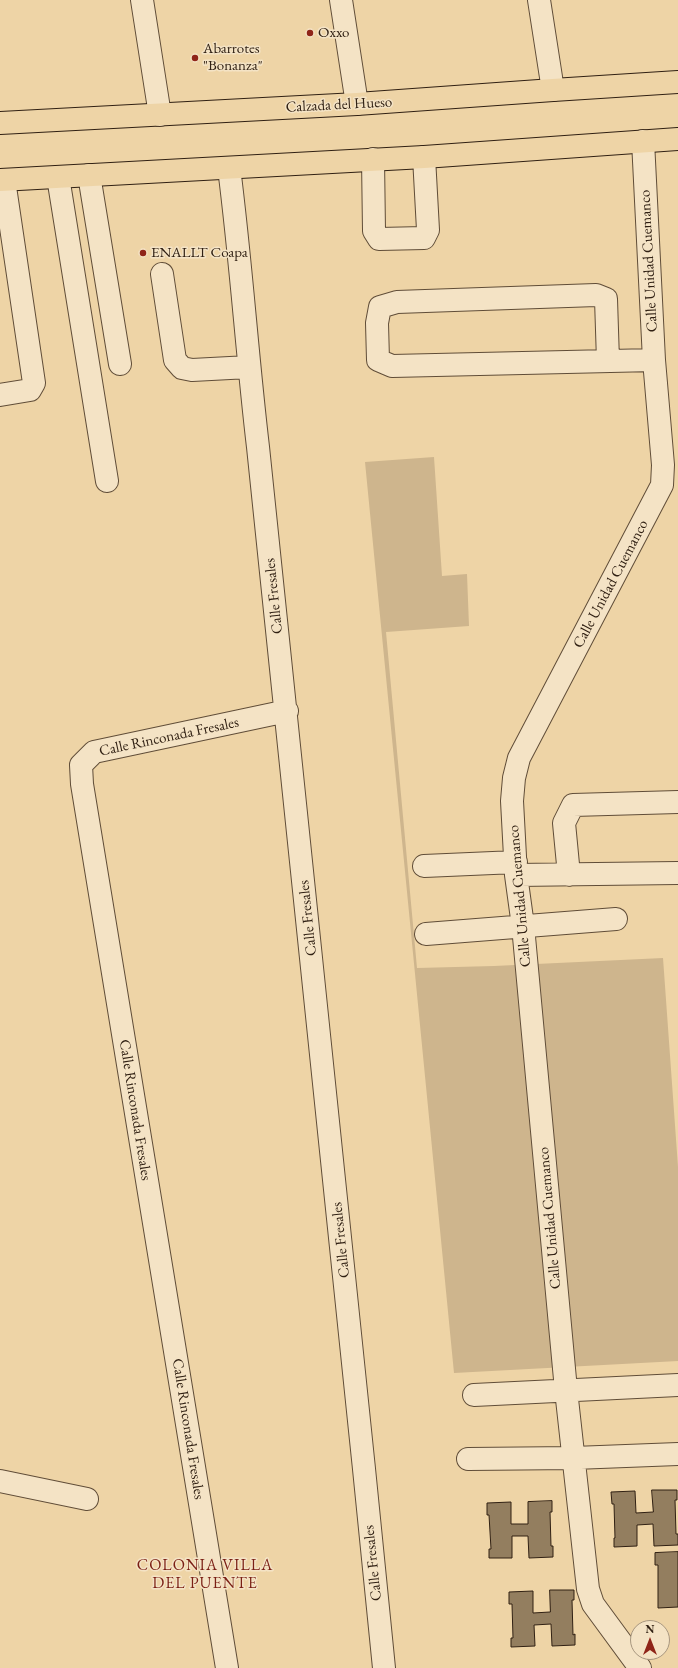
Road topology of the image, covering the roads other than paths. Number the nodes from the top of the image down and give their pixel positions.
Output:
1 (142, 0) edge
2 (341, 0) edge
3 (539, 0) edge
4 (678, 82) edge
5 (553, 90) junction
6 (357, 104) junction
7 (160, 115) junction
8 (0, 123) edge
9 (678, 139) edge
10 (644, 141) junction
11 (424, 157) junction
12 (373, 159) junction
13 (229, 168) junction
14 (89, 175) junction
15 (58, 177) junction
16 (2, 180) edge
17 (7, 243) edge
18 (162, 274) dead end
19 (654, 360) junction
20 (608, 361) junction
21 (120, 364) dead end
22 (249, 367) junction
23 (0, 395) edge
24 (107, 481) dead end
25 (287, 711) junction
26 (678, 802) edge
27 (424, 866) dead end
28 (516, 868) junction
29 (678, 873) edge
30 (569, 875) junction
31 (616, 919) dead end
32 (523, 926) junction
33 (426, 934) dead end
34 (678, 1385) edge
35 (566, 1390) junction
36 (474, 1395) dead end
37 (678, 1454) edge
38 (574, 1458) junction
39 (468, 1459) dead end
40 (0, 1481) edge
41 (87, 1499) dead end
42 (227, 1668) edge
43 (384, 1668) edge
44 (640, 1668) edge

1 - 7 street
2 - 6 street
3 - 5 street
4 - 5 main road, Calzada del Hueso
5 - 6 main road, Calzada del Hueso
6 - 7 main road, Calzada del Hueso
7 - 8 main road, Calzada del Hueso
9 - 10 main road
10 - 11 main road
10 - 19 street, Calle Unidad Cuemanco
11 - 12 main road
11 - 12 street
12 - 13 main road
13 - 14 main road
13 - 22 street, Calle Fresales
14 - 15 main road
14 - 21 street
15 - 16 main road
15 - 24 street
16 - 17 street
17 - 23 street
18 - 22 street
19 - 20 street
19 - 28 street, Calle Unidad Cuemanco
20 - 20 street
22 - 25 street, Calle Fresales
25 - 42 street, Calle Rinconada Fresales
25 - 43 street, Calle Fresales
26 - 30 street
27 - 28 street
28 - 30 street
28 - 32 street, Calle Unidad Cuemanco
29 - 30 street
31 - 32 street
32 - 33 street
32 - 35 street, Calle Unidad Cuemanco
34 - 35 street
35 - 36 street
35 - 38 street, Calle Unidad Cuemanco
37 - 38 street
38 - 39 street
38 - 44 street, Calle Unidad Cuemanco
40 - 41 street

